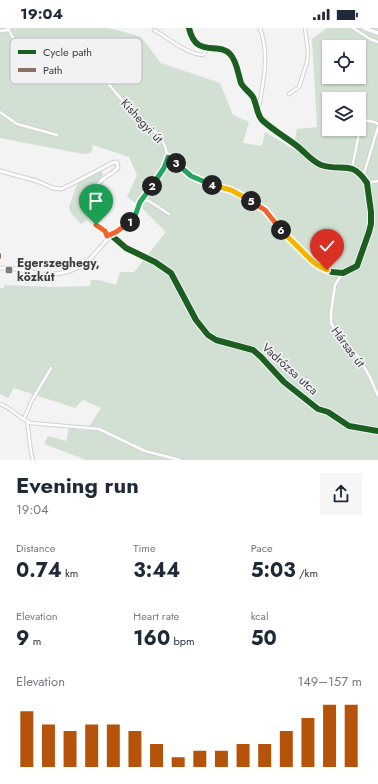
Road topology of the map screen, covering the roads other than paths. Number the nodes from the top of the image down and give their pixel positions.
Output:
1 (189, 28) edge
2 (260, 28) edge
3 (305, 28) edge
4 (353, 28) edge
5 (364, 28) edge
6 (8, 29) edge
7 (154, 30) dead end
8 (0, 31) edge
9 (378, 33) edge
10 (13, 38) edge
11 (378, 42) edge
12 (208, 48) junction
13 (108, 84) edge
14 (289, 94) dead end
15 (0, 112) edge
16 (258, 113) junction
17 (366, 120) edge
18 (378, 126) edge
19 (56, 135) dead end
20 (359, 136) edge
21 (168, 157) junction
22 (352, 168) junction
23 (0, 171) edge
24 (363, 178) junction
25 (378, 181) edge
26 (367, 183) junction
27 (143, 200) junction
28 (169, 214) dead end
29 (109, 235) junction
30 (0, 268) edge
31 (343, 273) junction
32 (51, 368) dead end
33 (378, 396) edge
34 (0, 404) edge
35 (24, 419) junction
36 (27, 422) junction
37 (378, 432) edge
38 (33, 460) edge
39 (180, 460) edge

1 - 12 street
2 - 16 street
3 - 14 street
4 - 11 street
5 - 9 main road
6 - 8 street, Kishegyi út
6 - 10 street, Kishegyi út
7 - 12 street
12 - 16 street
13 - 21 street, Kishegyi út
15 - 19 street
16 - 22 street
17 - 18 street
18 - 24 street
20 - 22 street
21 - 27 street, Kishegyi út
21 - 31 street
22 - 24 street
23 - 29 street
24 - 26 street
25 - 26 street
26 - 31 street
27 - 28 street
27 - 29 street, Kishegyi út
29 - 30 street, Kishegyi út
29 - 37 street, Vadrózsa utca
31 - 33 street, Hársas út
32 - 35 street
34 - 35 street
35 - 36 street
36 - 38 street
36 - 39 street

